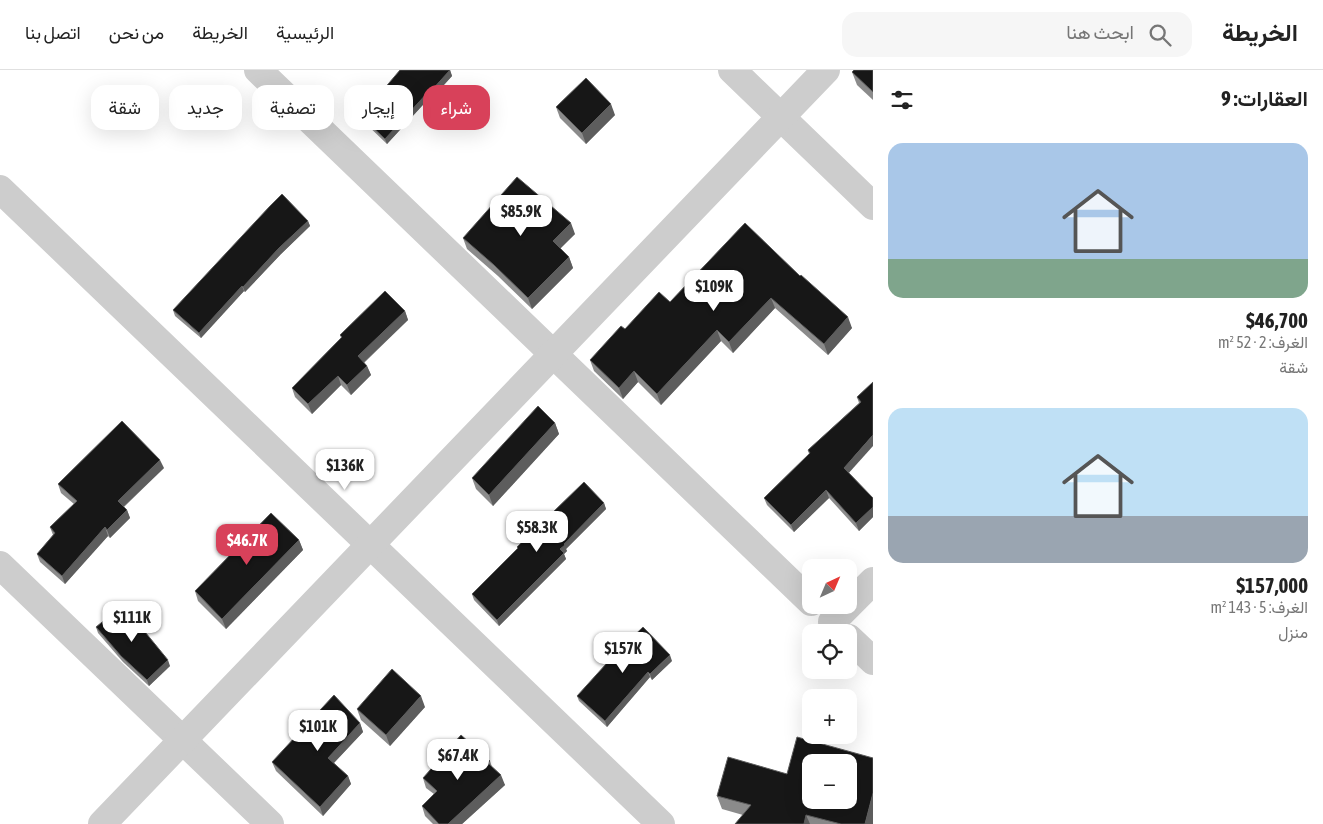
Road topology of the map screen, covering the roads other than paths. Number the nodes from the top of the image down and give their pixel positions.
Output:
1 (732, 70) edge
2 (826, 70) edge
3 (272, 74) edge
4 (780, 117) junction
5 (0, 189) edge
6 (873, 206) edge
7 (553, 353) junction
8 (370, 544) junction
9 (0, 565) edge
10 (873, 581) edge
11 (802, 593) edge
12 (835, 624) edge
13 (857, 645) edge
14 (873, 661) edge
15 (183, 740) junction
16 (102, 824) edge
17 (270, 824) edge
18 (661, 824) edge

1 - 4 street
2 - 4 street
3 - 7 street
4 - 6 street
4 - 7 street
5 - 8 street
7 - 8 street
7 - 11 street
8 - 15 street
8 - 18 street
9 - 15 street
10 - 12 street
13 - 14 street
15 - 16 street
15 - 17 street

